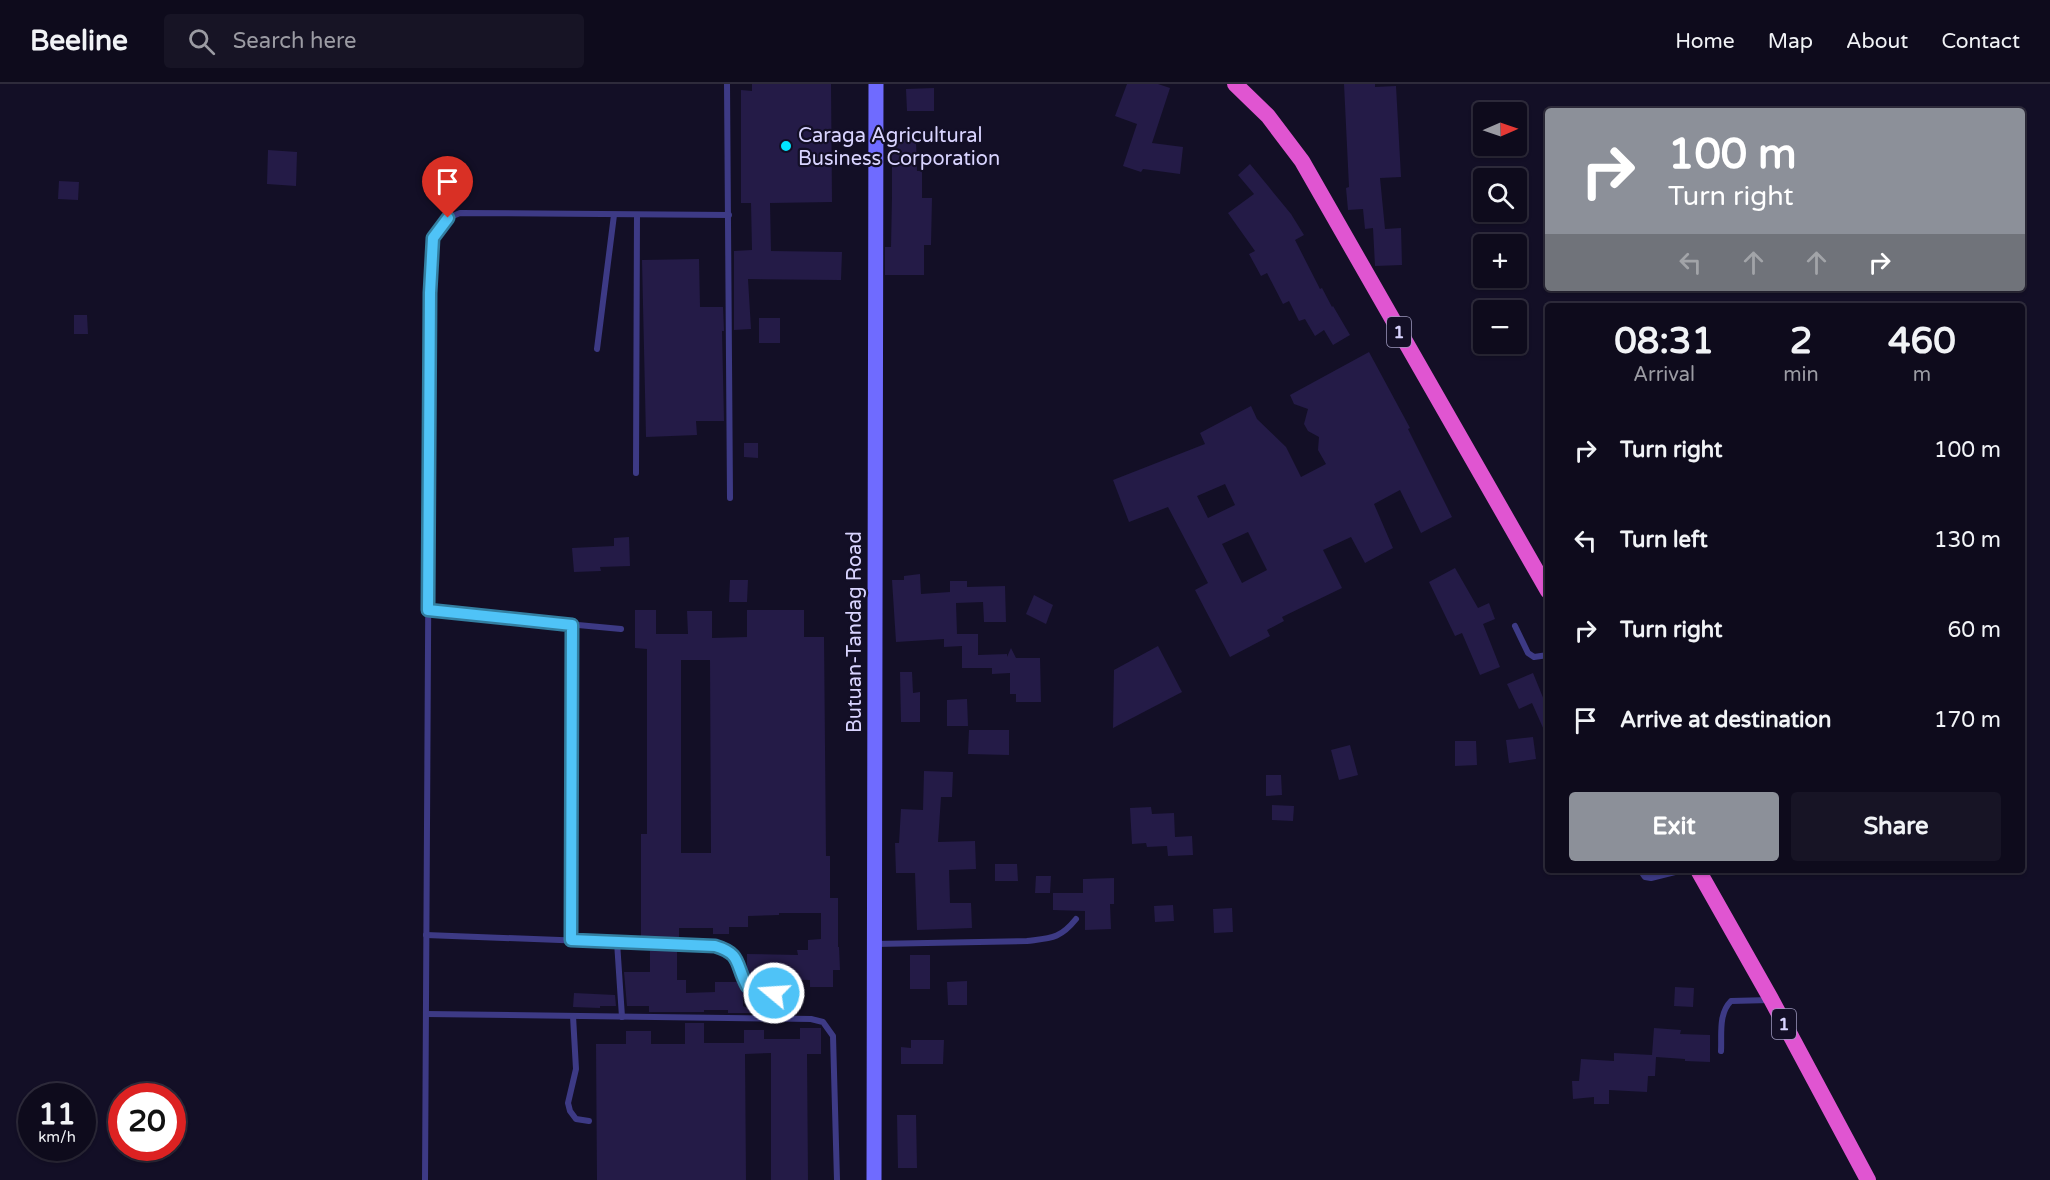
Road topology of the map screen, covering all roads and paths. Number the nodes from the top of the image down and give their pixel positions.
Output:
1 (727, 84) edge
2 (876, 84) edge
3 (1235, 84) edge
4 (614, 215) junction
5 (637, 215) junction
6 (729, 215) junction
7 (597, 349) dead end
8 (636, 473) dead end
9 (730, 498) dead end
10 (1545, 586) edge
11 (428, 610) junction
12 (572, 625) junction
13 (1515, 626) dead end
14 (621, 629) dead end
15 (1545, 655) edge
16 (1642, 873) edge
17 (1671, 873) edge
18 (1700, 873) edge
19 (1076, 919) dead end
20 (426, 935) junction
21 (571, 940) junction
22 (617, 942) junction
23 (875, 944) junction
24 (1771, 999) junction
25 (426, 1014) junction
26 (573, 1016) junction
27 (621, 1017) junction
28 (781, 1019) junction
29 (1721, 1051) dead end
30 (589, 1121) dead end
31 (425, 1180) edge
32 (837, 1180) edge
33 (874, 1180) edge
34 (1868, 1180) edge

1 - 6 lane
2 - 23 main road, Butuan-Tandag Road
3 - 10 highway, 1
4 - 5 lane
4 - 7 lane
4 - 11 lane
5 - 6 lane
5 - 8 lane
6 - 9 lane
11 - 12 lane
11 - 20 lane
12 - 14 lane
12 - 21 lane
13 - 15 lane
16 - 17 lane
18 - 24 highway, 1
19 - 23 lane
20 - 21 lane
20 - 25 lane
21 - 22 lane
22 - 27 lane
22 - 28 lane
23 - 33 main road, Butuan-Tandag Road
24 - 29 lane
24 - 34 highway, 1
25 - 26 lane
25 - 31 lane
26 - 27 lane
26 - 30 lane
27 - 28 lane
28 - 32 lane

